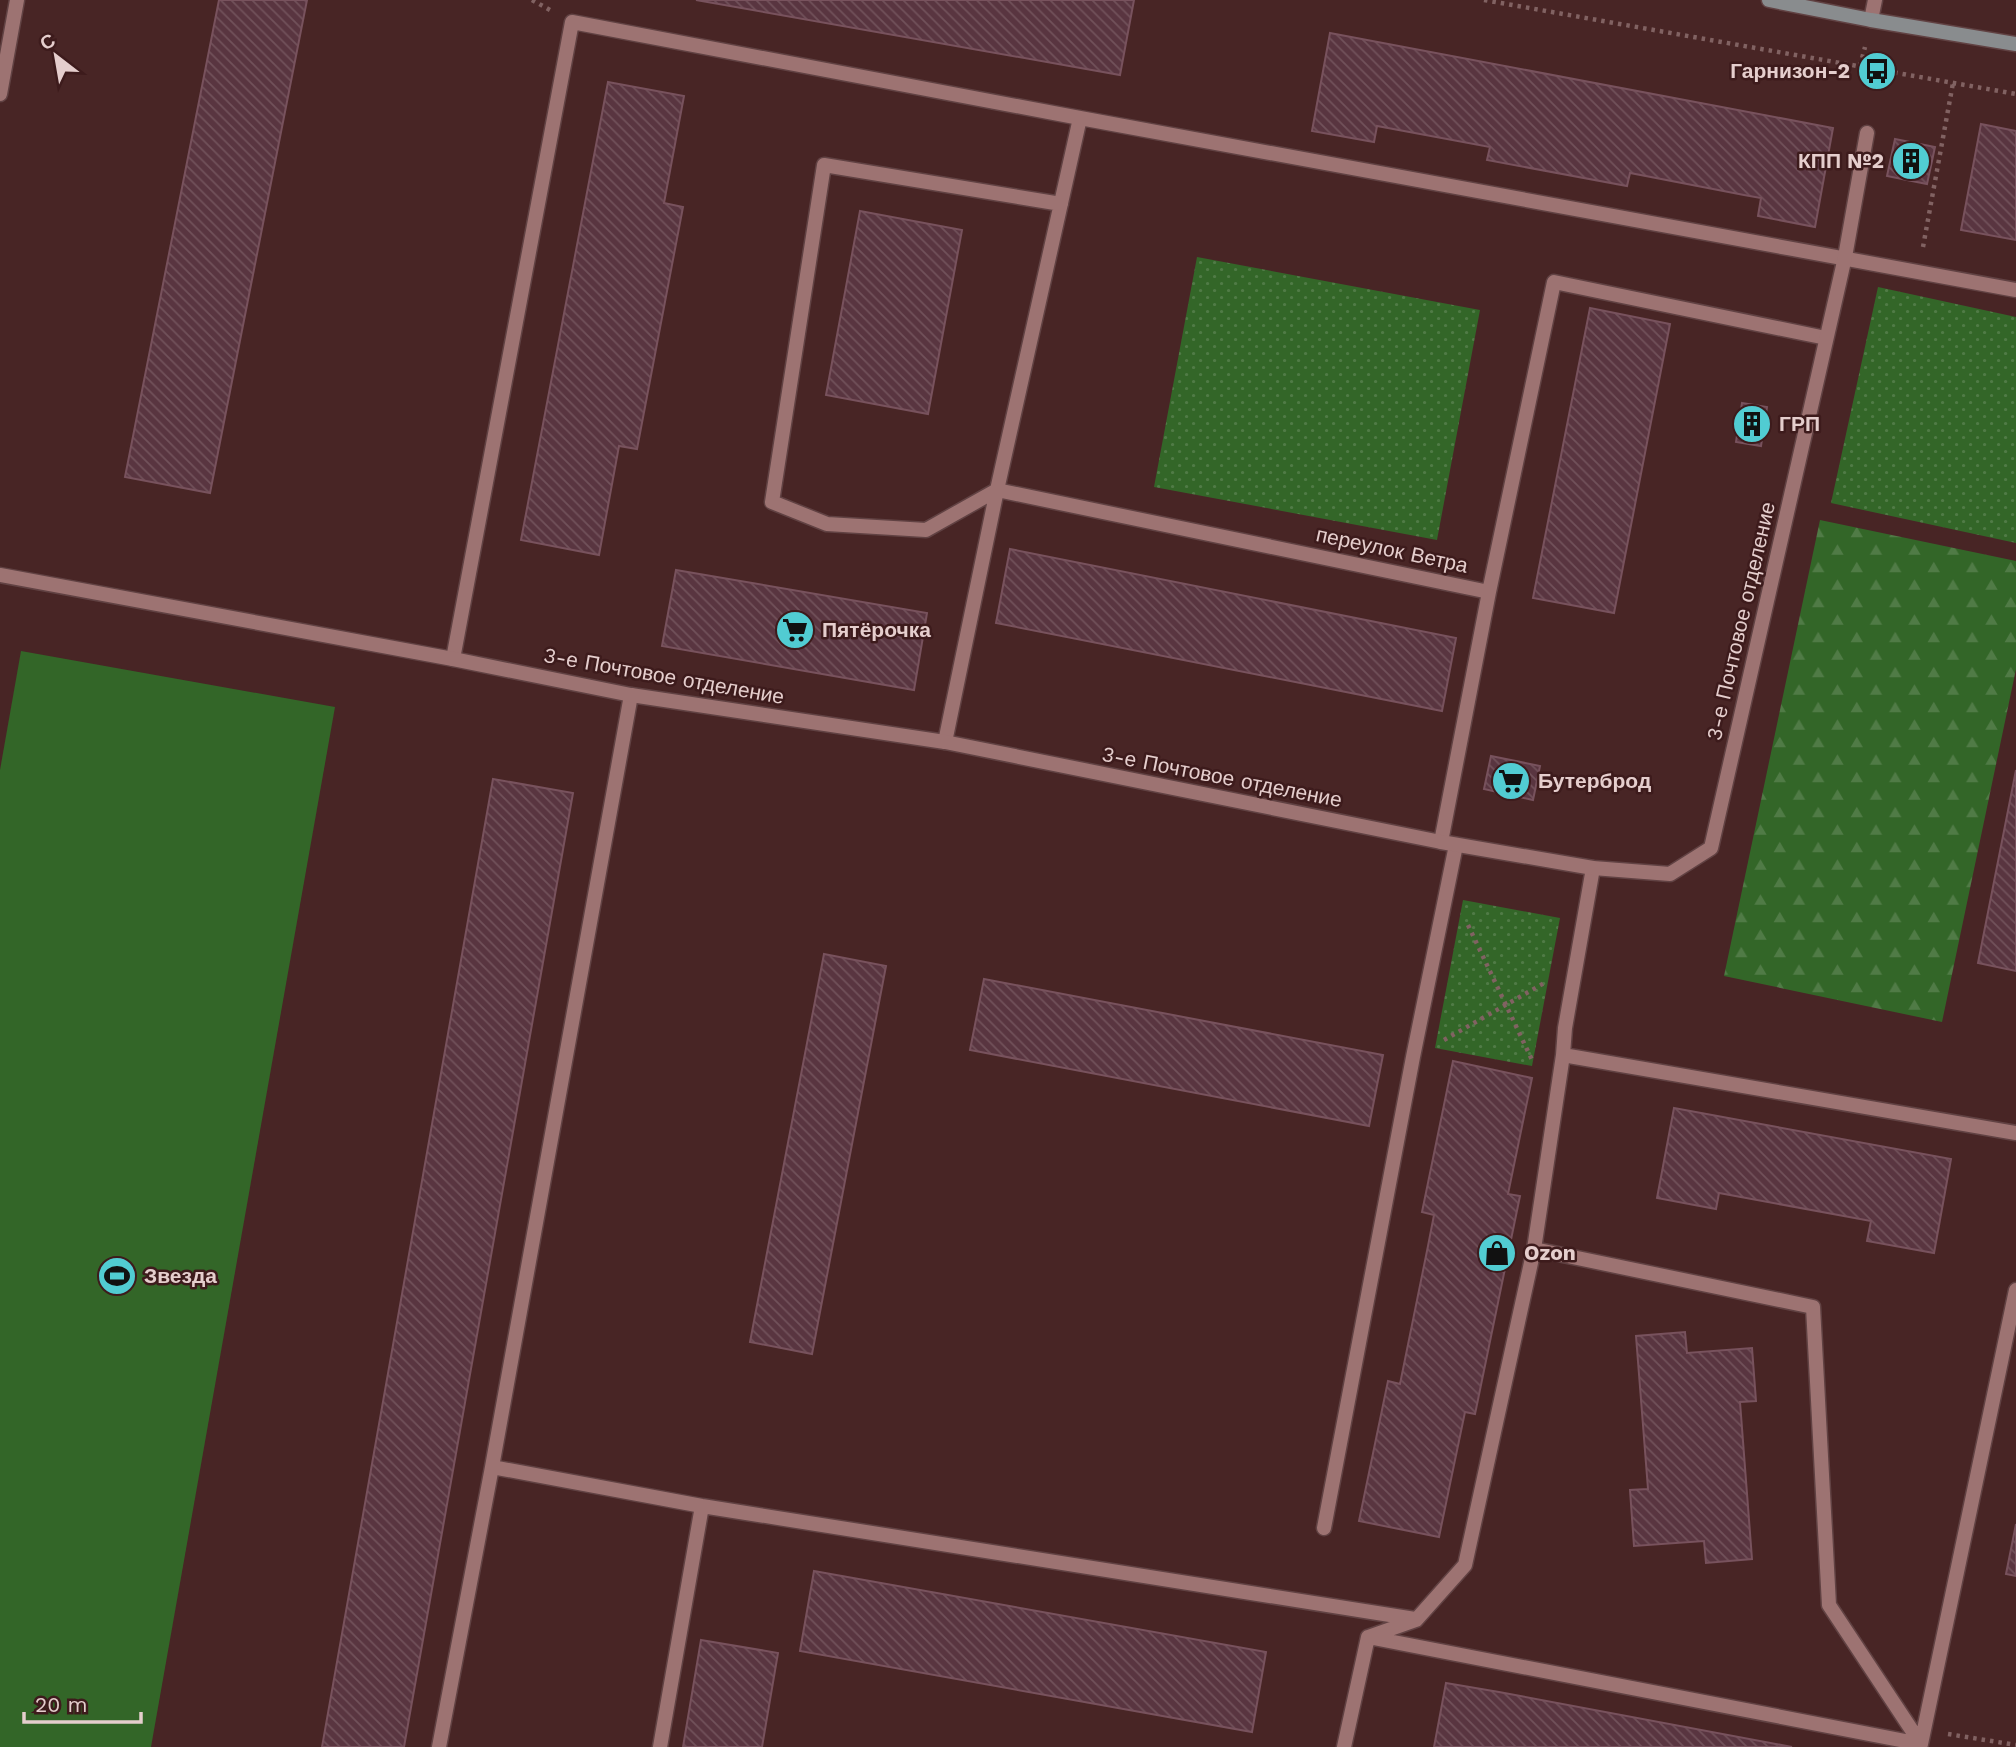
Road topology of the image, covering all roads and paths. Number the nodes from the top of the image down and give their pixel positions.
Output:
1 (17, 0) edge
2 (1484, 0) edge
3 (1769, 0) edge
4 (1875, 0) edge
5 (1871, 20) junction
6 (2016, 44) edge
7 (1953, 83) junction
8 (0, 94) edge
9 (2016, 94) edge
10 (1080, 118) junction
11 (1867, 134) dead end
12 (1061, 204) junction
13 (1844, 257) junction
14 (1918, 272) junction
15 (2016, 290) edge
16 (1826, 338) junction
17 (997, 490) junction
18 (0, 575) edge
19 (1489, 592) junction
20 (453, 659) junction
21 (631, 695) junction
22 (945, 742) junction
23 (1448, 844) junction
24 (1593, 868) junction
25 (1449, 883) junction
26 (1577, 964) junction
27 (1505, 1006) junction
28 (1563, 1055) junction
29 (1413, 1057) junction
30 (1555, 1107) junction
31 (2016, 1133) edge
32 (1534, 1250) junction
33 (2016, 1290) edge
34 (492, 1467) junction
35 (702, 1506) junction
36 (1324, 1528) dead end
37 (1416, 1620) junction
38 (1368, 1637) junction
39 (1921, 1740) edge
40 (2016, 1745) edge
41 (439, 1747) edge
42 (660, 1747) edge
43 (1344, 1747) edge

1 - 8 street
2 - 7 path
3 - 5 main road
4 - 5 street
5 - 6 main road
7 - 9 path
7 - 14 path
10 - 12 street
10 - 13 street
10 - 20 street
11 - 13 street, 3-е Почтовое отделение
12 - 17 street
12 - 17 street
13 - 14 street
13 - 16 street, 3-е Почтовое отделение
14 - 15 street
16 - 19 street, переулок Ветра
16 - 24 street, 3-е Почтовое отделение
17 - 19 street, переулок Ветра
17 - 22 street
18 - 20 street, 3-е Почтовое отделение
19 - 23 street
20 - 21 street, 3-е Почтовое отделение
21 - 22 street, 3-е Почтовое отделение
21 - 34 street
22 - 23 street, 3-е Почтовое отделение
23 - 24 street, 3-е Почтовое отделение
23 - 25 street
24 - 26 street
25 - 27 path
25 - 29 street
26 - 27 path
26 - 28 street
27 - 29 path
27 - 30 path
28 - 30 street
28 - 31 street
29 - 36 street
30 - 32 street
32 - 37 street
32 - 39 street
33 - 39 street
34 - 35 street
34 - 41 street
35 - 37 street
35 - 42 street
37 - 38 street
38 - 39 street
38 - 43 street
39 - 40 path

